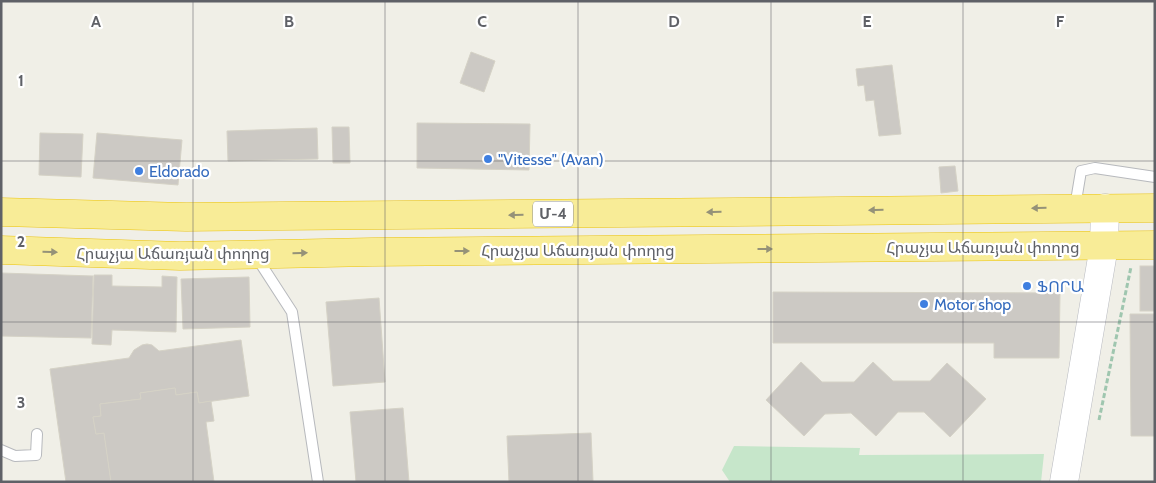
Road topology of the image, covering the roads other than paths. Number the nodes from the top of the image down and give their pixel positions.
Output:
1 (1155, 177) edge
2 (1075, 208) junction
3 (1105, 208) junction
4 (1155, 208) edge
5 (1, 212) edge
6 (1155, 245) edge
7 (1104, 246) junction
8 (1, 250) edge
9 (254, 254) junction
10 (37, 434) dead end
11 (1, 450) edge
12 (318, 482) edge
13 (1064, 482) edge

1 - 2 lane
2 - 3 highway, Մ-4
2 -> 5 highway, Մ-4
3 - 4 highway, Մ-4
3 - 7 street
6 - 7 highway, Հրաչյա Աճառյան փողոց / Մ-4
9 -> 7 highway, Հրաչյա Աճառյան փողոց / Մ-4
7 - 13 street
8 -> 9 highway, Հրաչյա Աճառյան փողոց / Մ-4
9 - 12 lane
10 - 11 lane

